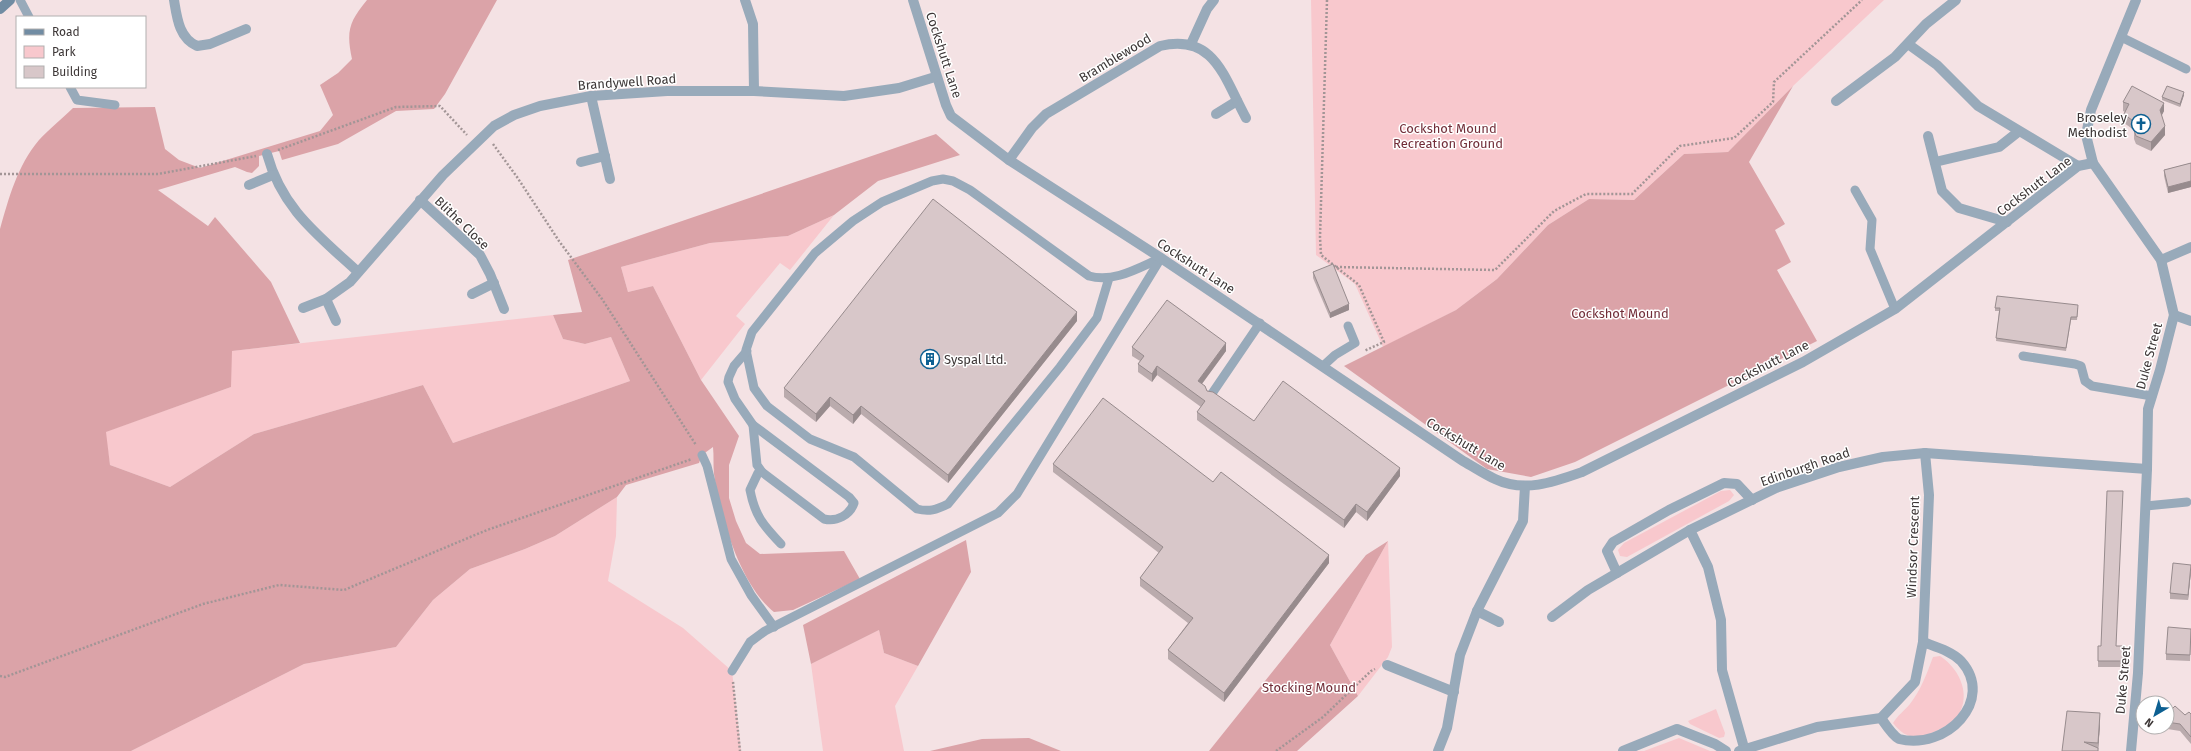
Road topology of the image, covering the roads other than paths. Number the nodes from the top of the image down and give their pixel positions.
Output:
1 (10, 0) edge
2 (20, 0) edge
3 (174, 0) edge
4 (745, 0) edge
5 (913, 0) edge
6 (1214, 0) edge
7 (1956, 0) edge
8 (2136, 0) edge
9 (0, 8) edge
10 (28, 16) edge
11 (246, 28) dead end
12 (2121, 37) junction
13 (1191, 44) junction
14 (1908, 44) junction
15 (2186, 69) dead end
16 (935, 77) junction
17 (71, 88) edge
18 (754, 91) junction
19 (590, 96) junction
20 (1237, 101) junction
21 (1836, 101) dead end
22 (114, 105) dead end
23 (1216, 114) dead end
24 (1246, 118) dead end
25 (2018, 132) junction
26 (1928, 136) dead end
27 (267, 154) road end
28 (605, 156) junction
29 (1009, 160) junction
30 (580, 162) dead end
31 (1935, 162) junction
32 (2093, 163) junction
33 (2078, 166) junction
34 (273, 175) junction
35 (610, 179) dead end
36 (249, 185) dead end
37 (1855, 190) dead end
38 (420, 200) junction
39 (2007, 222) junction
40 (2191, 247) edge
41 (1161, 258) junction
42 (2161, 260) junction
43 (358, 272) junction
44 (1109, 278) junction
45 (494, 283) junction
46 (472, 294) dead end
47 (326, 299) junction
48 (304, 308) dead end
49 (504, 309) dead end
50 (1895, 309) junction
51 (2174, 314) junction
52 (336, 320) dead end
53 (2191, 322) edge
54 (1260, 323) junction
55 (1348, 326) dead end
56 (747, 351) junction
57 (2023, 356) dead end
58 (1324, 366) junction
59 (1211, 394) edge
60 (2152, 396) junction
61 (753, 425) junction
62 (1925, 454) junction
63 (702, 455) road end
64 (2147, 469) junction
65 (762, 472) junction
66 (1525, 486) junction
67 (1752, 500) junction
68 (2187, 502) dead end
69 (2146, 506) junction
70 (1690, 530) junction
71 (781, 544) dead end
72 (1617, 573) junction
73 (1477, 611) junction
74 (1552, 617) dead end
75 (1499, 622) dead end
76 (774, 627) junction
77 (1923, 642) junction
78 (1387, 665) road end
79 (732, 670) road end
80 (1454, 692) junction
81 (1881, 718) junction
82 (1743, 750) edge
83 (1438, 751) edge
84 (1623, 751) edge
85 (1726, 751) edge
86 (2130, 751) edge

1 - 9 main road
2 - 10 lane
3 - 11 street
4 - 18 street
5 - 16 street, Cockshutt Lane
6 - 13 street
7 - 14 street
8 - 12 street, Duke Street
12 - 15 lane
12 - 32 street, Duke Street
13 - 20 street, Bramblewood
13 - 29 street, Bramblewood
14 - 21 street
14 - 25 street
16 - 18 street, Brandywell Road
16 - 29 street, Cockshutt Lane
17 - 22 lane
18 - 19 street, Brandywell Road
19 - 28 street
19 - 38 street, Brandywell Road
20 - 23 street
20 - 24 street, Bramblewood
25 - 31 street
25 - 33 street
26 - 31 street
27 - 34 street
28 - 30 street
28 - 35 street
29 - 41 street, Cockshutt Lane
31 - 39 street
32 - 33 street, Cockshutt Lane
32 - 42 street, Duke Street
33 - 39 street, Cockshutt Lane
34 - 36 street
34 - 43 street
37 - 50 lane
38 - 43 street, Brandywell Road
38 - 45 street, Blithe Close
39 - 50 street, Cockshutt Lane
40 - 42 street
41 - 44 lane
41 - 54 street, Cockshutt Lane
41 - 76 lane
42 - 51 street, Duke Street
43 - 47 street, Brandywell Road
44 - 56 lane
44 - 56 lane
45 - 46 street
45 - 49 street, Blithe Close
47 - 48 street, Brandywell Road
47 - 52 street
50 - 66 street, Cockshutt Lane
51 - 53 street
51 - 60 street, Duke Street
54 - 58 street, Cockshutt Lane
54 - 59 lane
55 - 58 lane
56 - 61 lane
57 - 60 lane
58 - 66 street, Cockshutt Lane
60 - 64 street, Duke Street
61 - 65 lane
61 - 65 lane
62 - 64 street, Edinburgh Road
62 - 67 street, Edinburgh Road
62 - 77 street, Windsor Crescent
63 - 76 lane
64 - 69 street, Duke Street
65 - 71 lane
66 - 73 street
67 - 70 street, Edinburgh Road
67 - 72 street
68 - 69 lane
69 - 86 street, Duke Street
70 - 72 street, Edinburgh Road
70 - 82 street
72 - 74 street, Edinburgh Road
73 - 75 street
73 - 80 street
76 - 79 lane
77 - 81 street, Windsor Crescent
77 - 81 street
78 - 80 street
80 - 83 street
81 - 82 street
84 - 85 street

